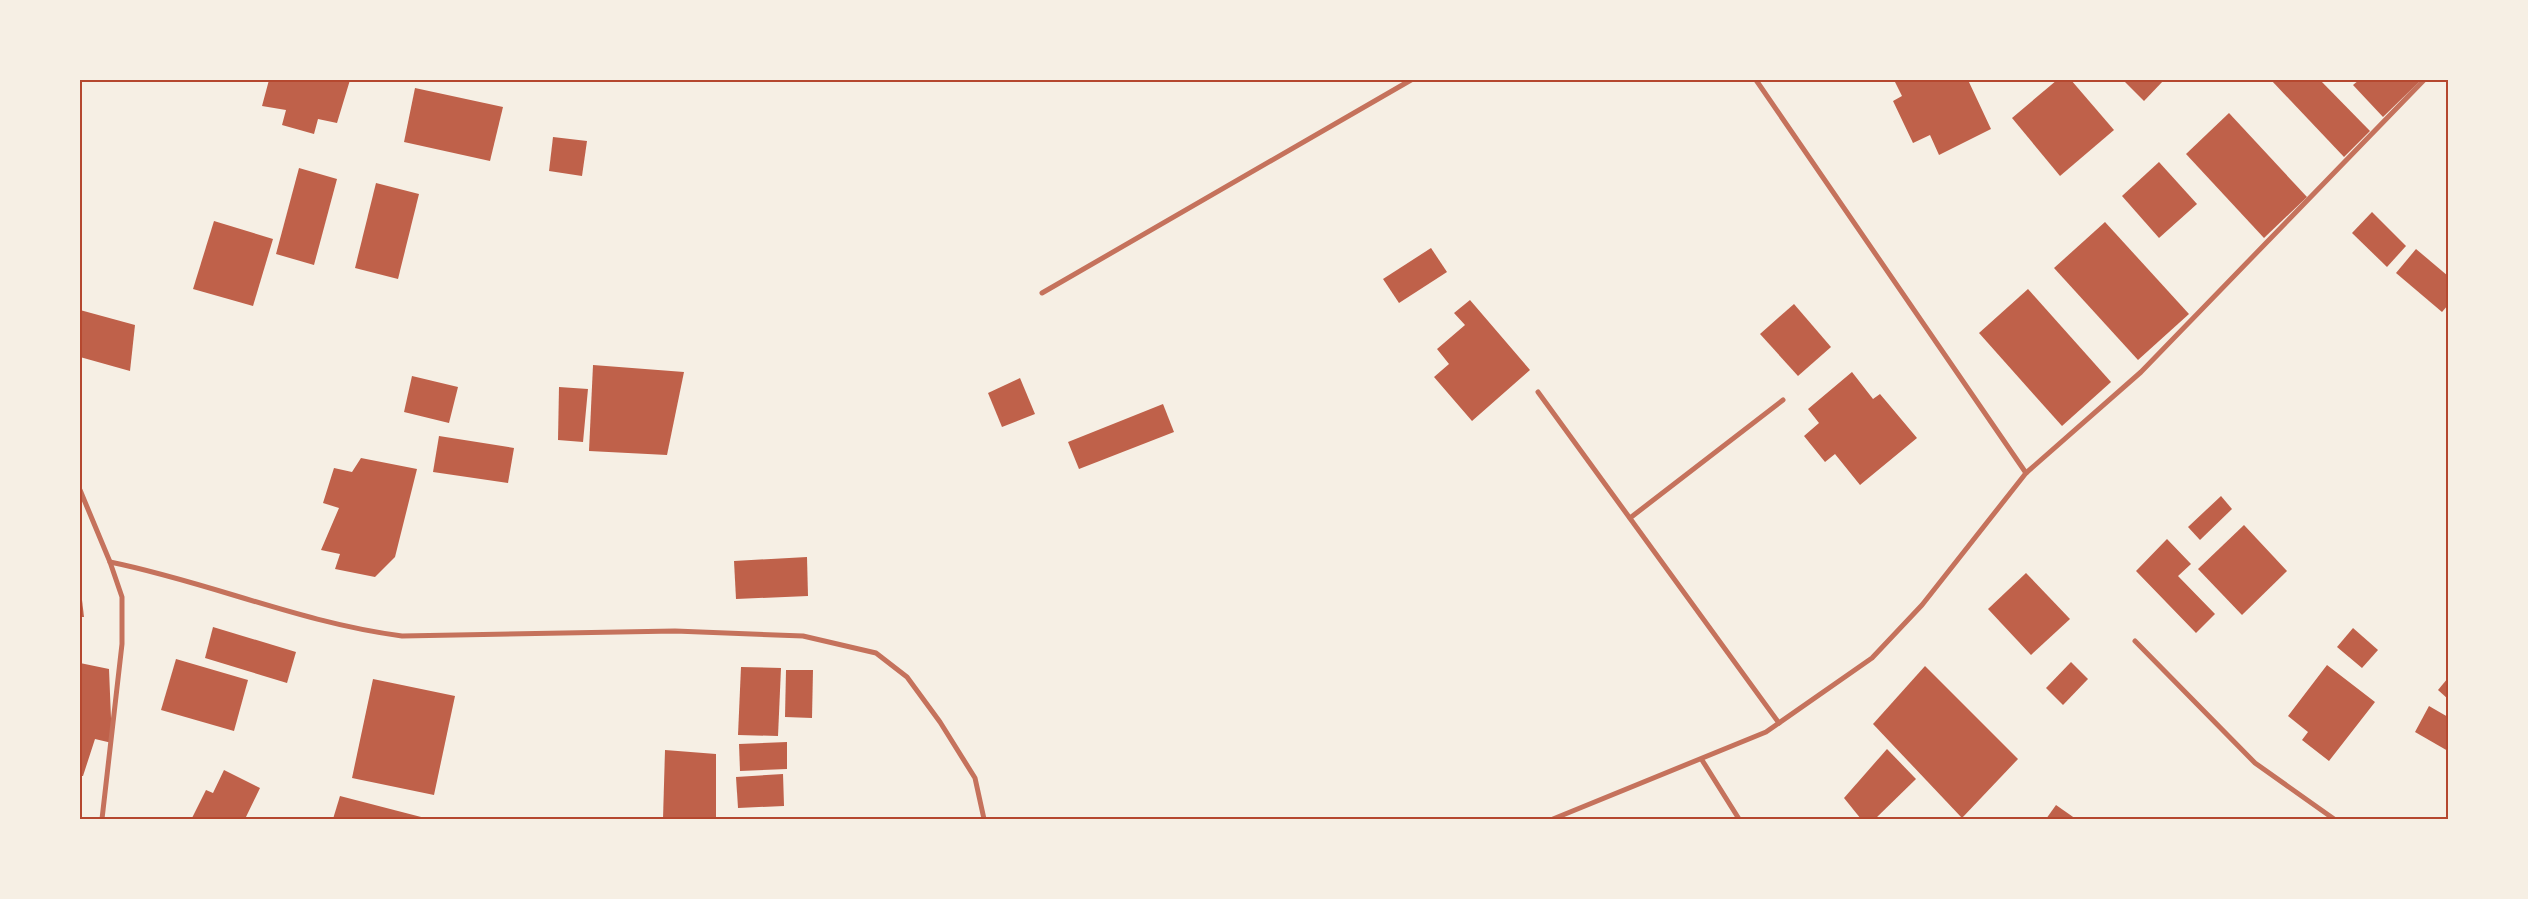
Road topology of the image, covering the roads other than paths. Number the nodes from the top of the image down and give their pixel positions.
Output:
1 (1411, 80) edge
2 (1756, 80) edge
3 (2424, 80) edge
4 (1042, 293) dead end
5 (1538, 392) dead end
6 (1783, 400) dead end
7 (2026, 473) junction
8 (80, 490) edge
9 (1630, 518) junction
10 (110, 562) junction
11 (2135, 641) dead end
12 (1779, 723) junction
13 (1702, 760) junction
14 (102, 819) edge
15 (984, 819) edge
16 (1553, 819) edge
17 (1739, 819) edge
18 (2334, 819) edge

1 - 4 street
2 - 7 street
3 - 7 street
5 - 9 street
6 - 9 street
7 - 12 street
8 - 10 street
9 - 12 street
10 - 14 street
10 - 15 street
11 - 18 street
12 - 13 street
13 - 16 street
13 - 17 street

